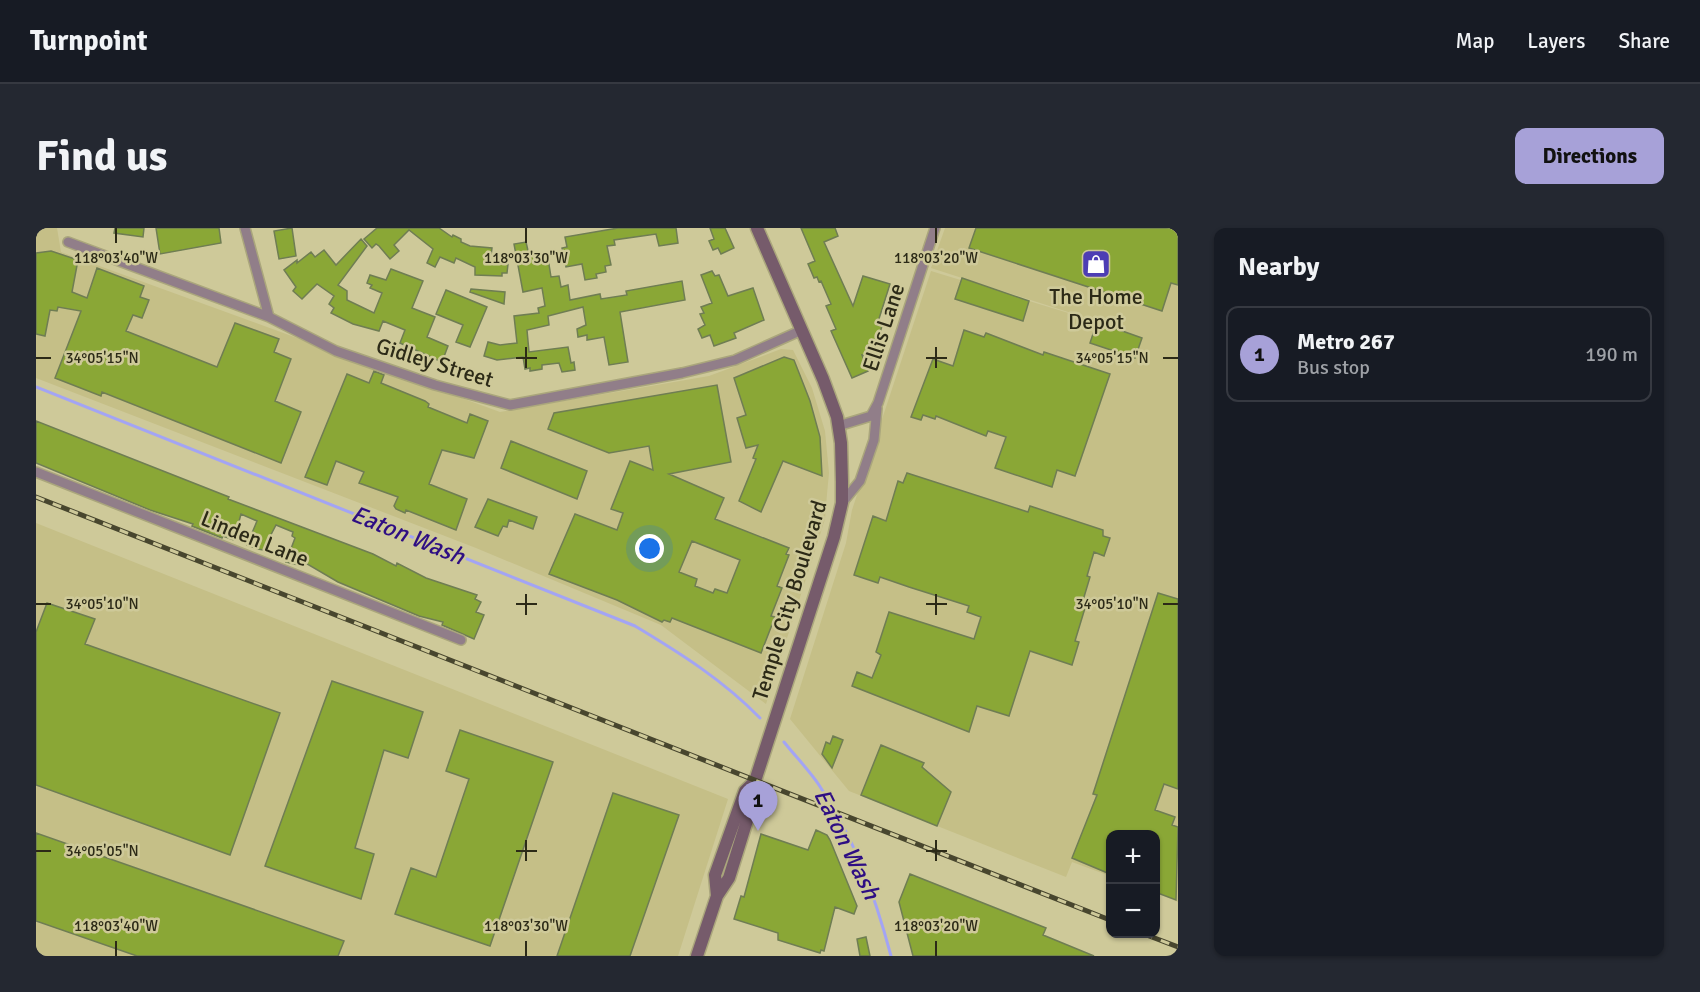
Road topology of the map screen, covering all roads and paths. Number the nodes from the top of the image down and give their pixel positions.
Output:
1 (245, 228) edge
2 (757, 228) edge
3 (936, 228) edge
4 (68, 242) dead end
5 (269, 317) junction
6 (802, 330) junction
7 (878, 403) junction
8 (838, 426) junction
9 (36, 472) edge
10 (842, 503) junction
11 (461, 640) dead end
12 (697, 956) edge

1 - 5 street
2 - 6 main road, Temple City Boulevard
3 - 7 street, Ellis Lane
4 - 5 street, Gidley Street
5 - 6 street, Gidley Street
6 - 8 main road, Temple City Boulevard
7 - 8 street, Ellis Lane
7 - 10 street, Ellis Lane
8 - 10 main road, Temple City Boulevard
9 - 11 street, Linden Lane
10 - 12 main road, Temple City Boulevard

